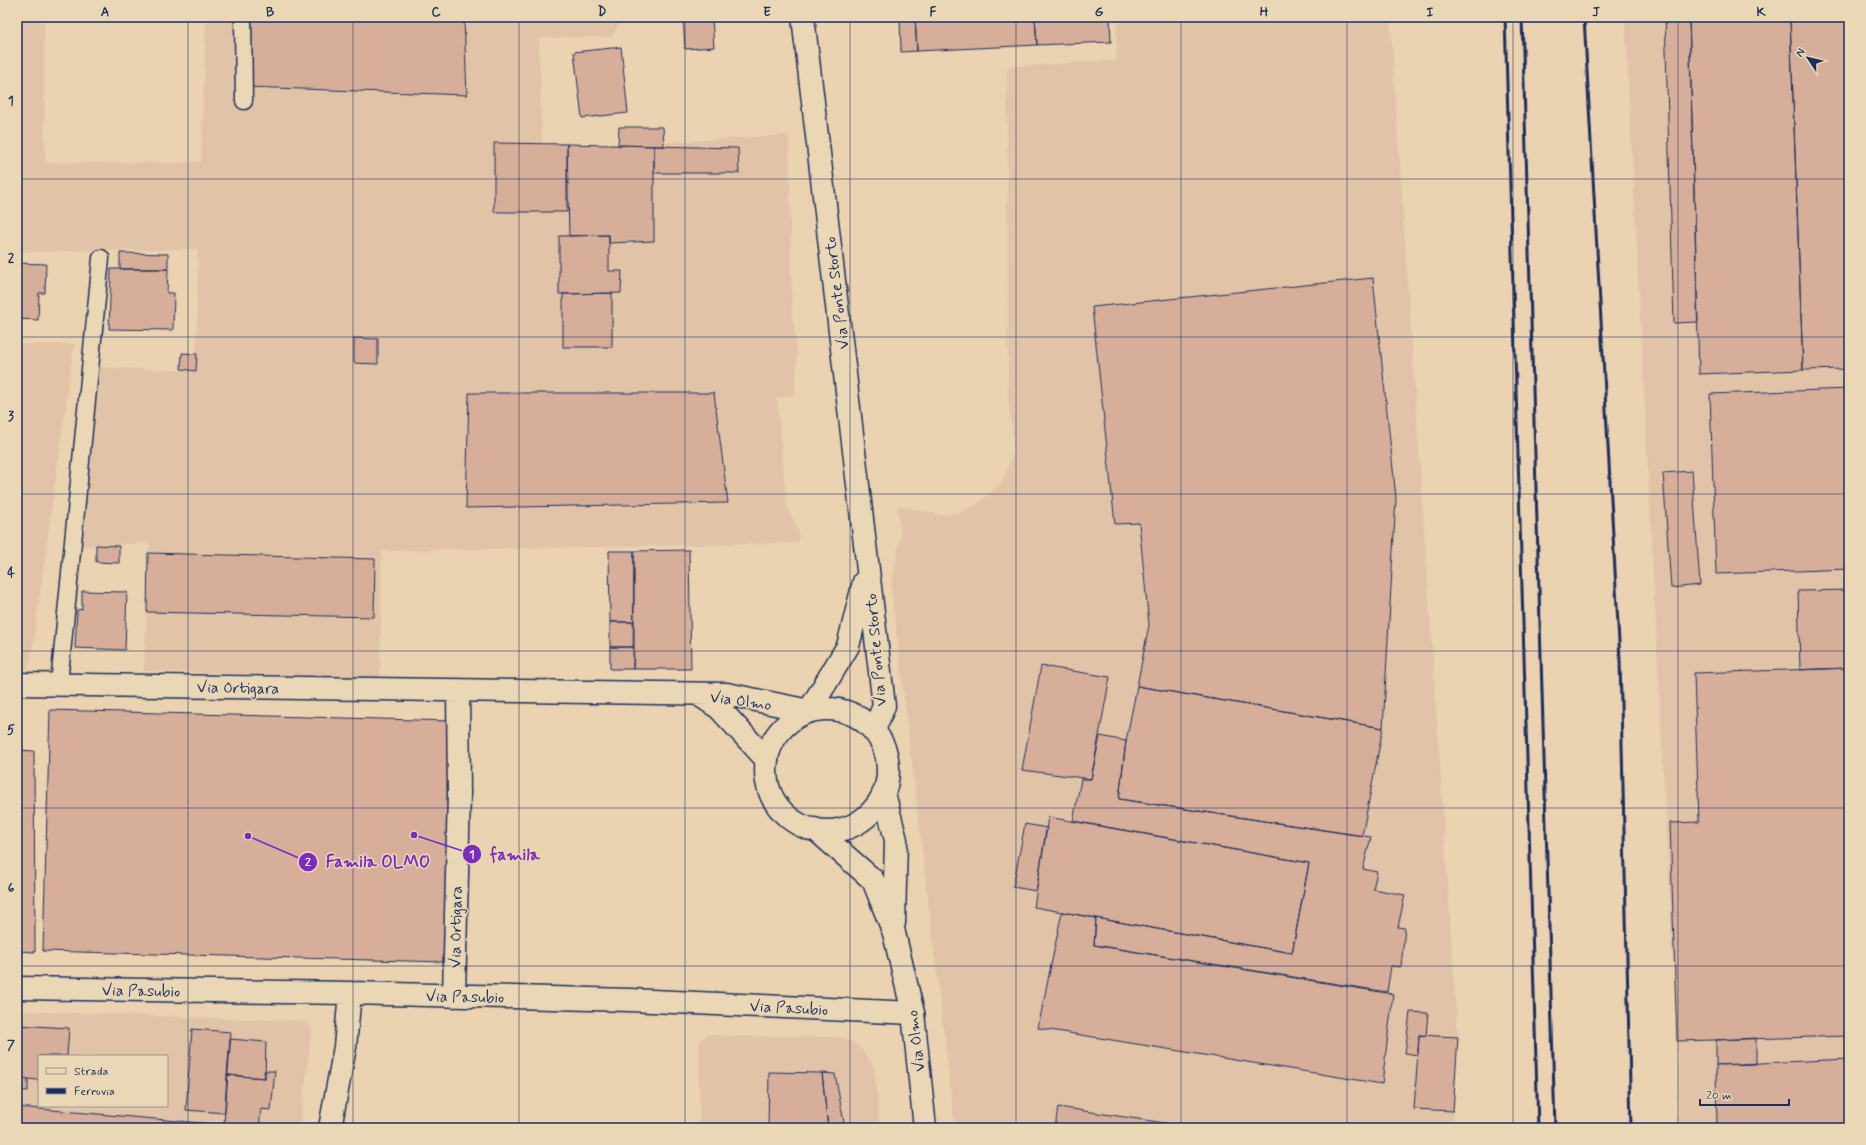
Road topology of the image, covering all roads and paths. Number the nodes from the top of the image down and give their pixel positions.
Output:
1 (243, 17) edge
2 (804, 17) edge
3 (244, 101) dead end
4 (101, 258) dead end
5 (868, 569) junction
6 (17, 684) edge
7 (59, 684) junction
8 (458, 690) junction
9 (698, 694) junction
10 (808, 711) junction
11 (874, 730) junction
12 (767, 760) junction
13 (884, 793) junction
14 (815, 829) junction
15 (894, 933) junction
16 (899, 956) joint
17 (17, 988) edge
18 (350, 993) junction
19 (454, 996) junction
20 (913, 1013) junction
21 (330, 1128) edge
22 (925, 1128) edge

1 - 3 lane
2 - 5 street, Via Ponte Storto
4 - 7 lane
5 - 10 street, Via Ponte Storto
5 - 11 street, Via Ponte Storto
6 - 7 street, Via Ortigara
7 - 8 street, Via Ortigara
8 - 9 street, Via Ortigara
8 - 19 street, Via Ortigara
9 - 10 street, Via Olmo
9 - 12 street, Via Olmo
10 - 11 street, Via Ponte Storto
10 - 12 street, Via Ponte Storto
11 - 13 street, Via Ponte Storto
12 - 14 street, Via Ponte Storto
13 - 14 street, Via Ponte Storto
13 - 15 street, Via Ponte Storto
14 - 15 street, Via Ponte Storto
15 - 16 street, Via Ponte Storto
16 - 20 street, Via Olmo
17 - 18 street, Via Pasubio
18 - 19 street, Via Pasubio
18 - 21 street
19 - 20 street, Via Pasubio
20 - 22 street, Via Olmo

